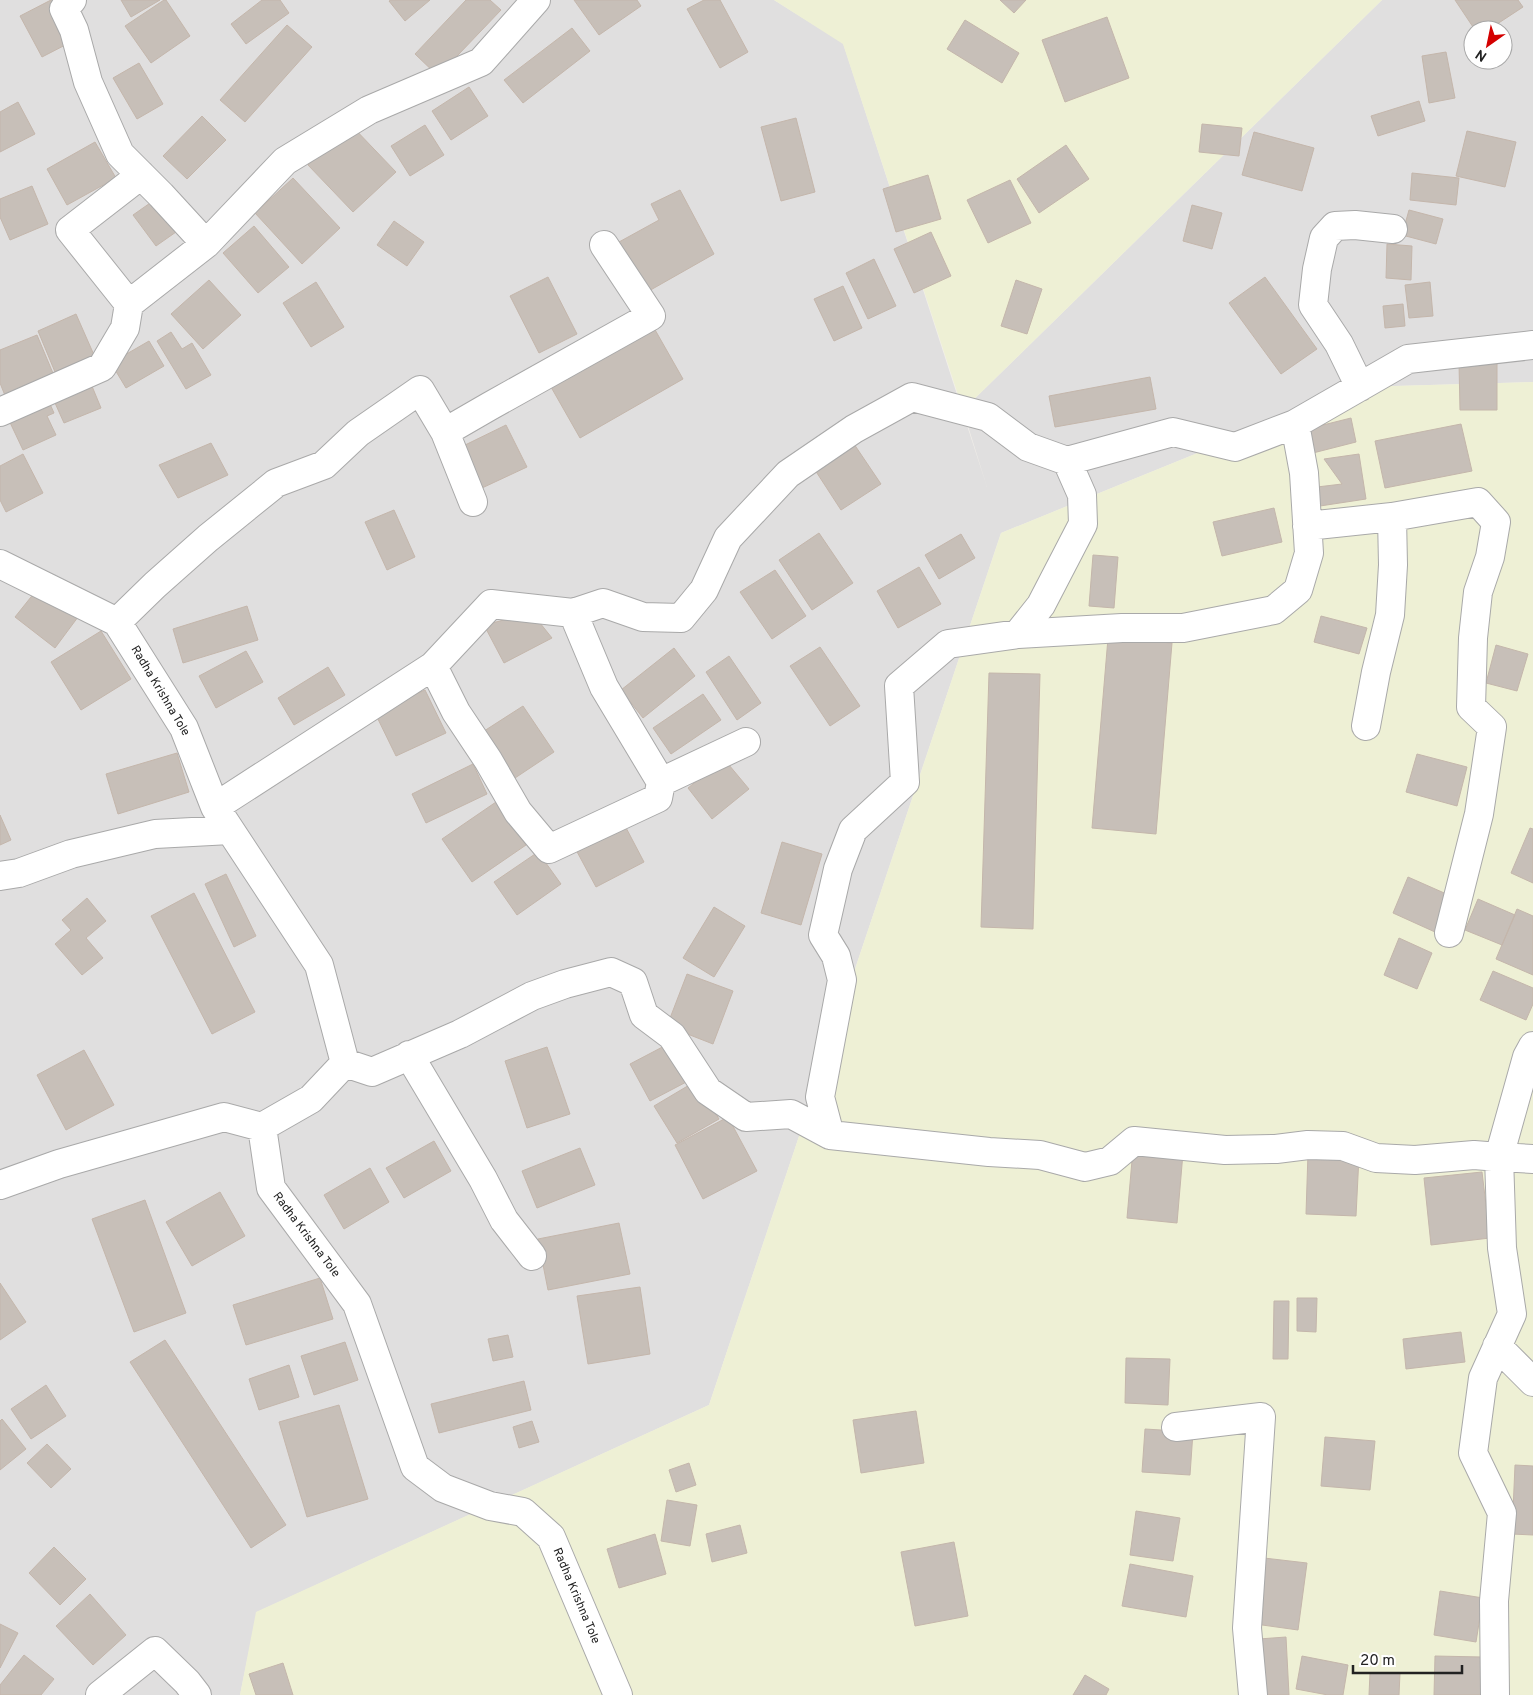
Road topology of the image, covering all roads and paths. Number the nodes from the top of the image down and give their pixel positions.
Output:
1 (72, 0) edge
2 (536, 0) edge
3 (141, 175) junction
4 (1393, 229) dead end
5 (206, 244) junction
6 (604, 245) dead end
7 (130, 304) junction
8 (1533, 345) edge
9 (1360, 387) junction
10 (0, 412) edge
11 (1295, 424) junction
12 (445, 432) junction
13 (1067, 461) junction
14 (473, 502) dead end
15 (1392, 517) junction
16 (1307, 526) junction
17 (0, 564) edge
18 (573, 613) junction
19 (117, 622) junction
20 (1018, 634) junction
21 (433, 666) junction
22 (1366, 726) dead end
23 (746, 742) dead end
24 (661, 782) junction
25 (215, 808) junction
26 (230, 830) junction
27 (0, 876) edge
28 (1449, 932) dead end
29 (1533, 1046) edge
30 (410, 1056) junction
31 (346, 1063) junction
32 (262, 1127) junction
33 (830, 1135) junction
34 (1499, 1157) junction
35 (1533, 1159) edge
36 (0, 1185) edge
37 (532, 1256) dead end
38 (1497, 1346) junction
39 (1533, 1382) edge
40 (1176, 1427) dead end
41 (100, 1695) edge
42 (197, 1695) edge
43 (618, 1695) edge
44 (1253, 1695) edge
45 (1495, 1695) edge

1 - 3 street
2 - 5 street
3 - 5 street
3 - 7 street
4 - 9 street
5 - 7 street
6 - 12 street
7 - 10 street
8 - 9 street
9 - 11 street
11 - 13 street
11 - 16 street
12 - 14 street
12 - 19 street
13 - 18 street
13 - 20 street
15 - 16 street
15 - 22 street
15 - 28 street
16 - 20 street
17 - 19 street
18 - 21 street
18 - 24 street
19 - 25 street, Radha Krishna Tole
20 - 33 street
21 - 24 street
21 - 25 street
23 - 24 street
25 - 26 street, Radha Krishna Tole
26 - 27 street
26 - 31 street, Radha Krishna Tole
29 - 34 street
30 - 31 street
30 - 33 street
30 - 37 street
31 - 32 street
32 - 36 street
32 - 43 street, Radha Krishna Tole
33 - 34 street
34 - 35 street
34 - 38 street
38 - 39 street
38 - 45 street
40 - 44 street
41 - 42 street

